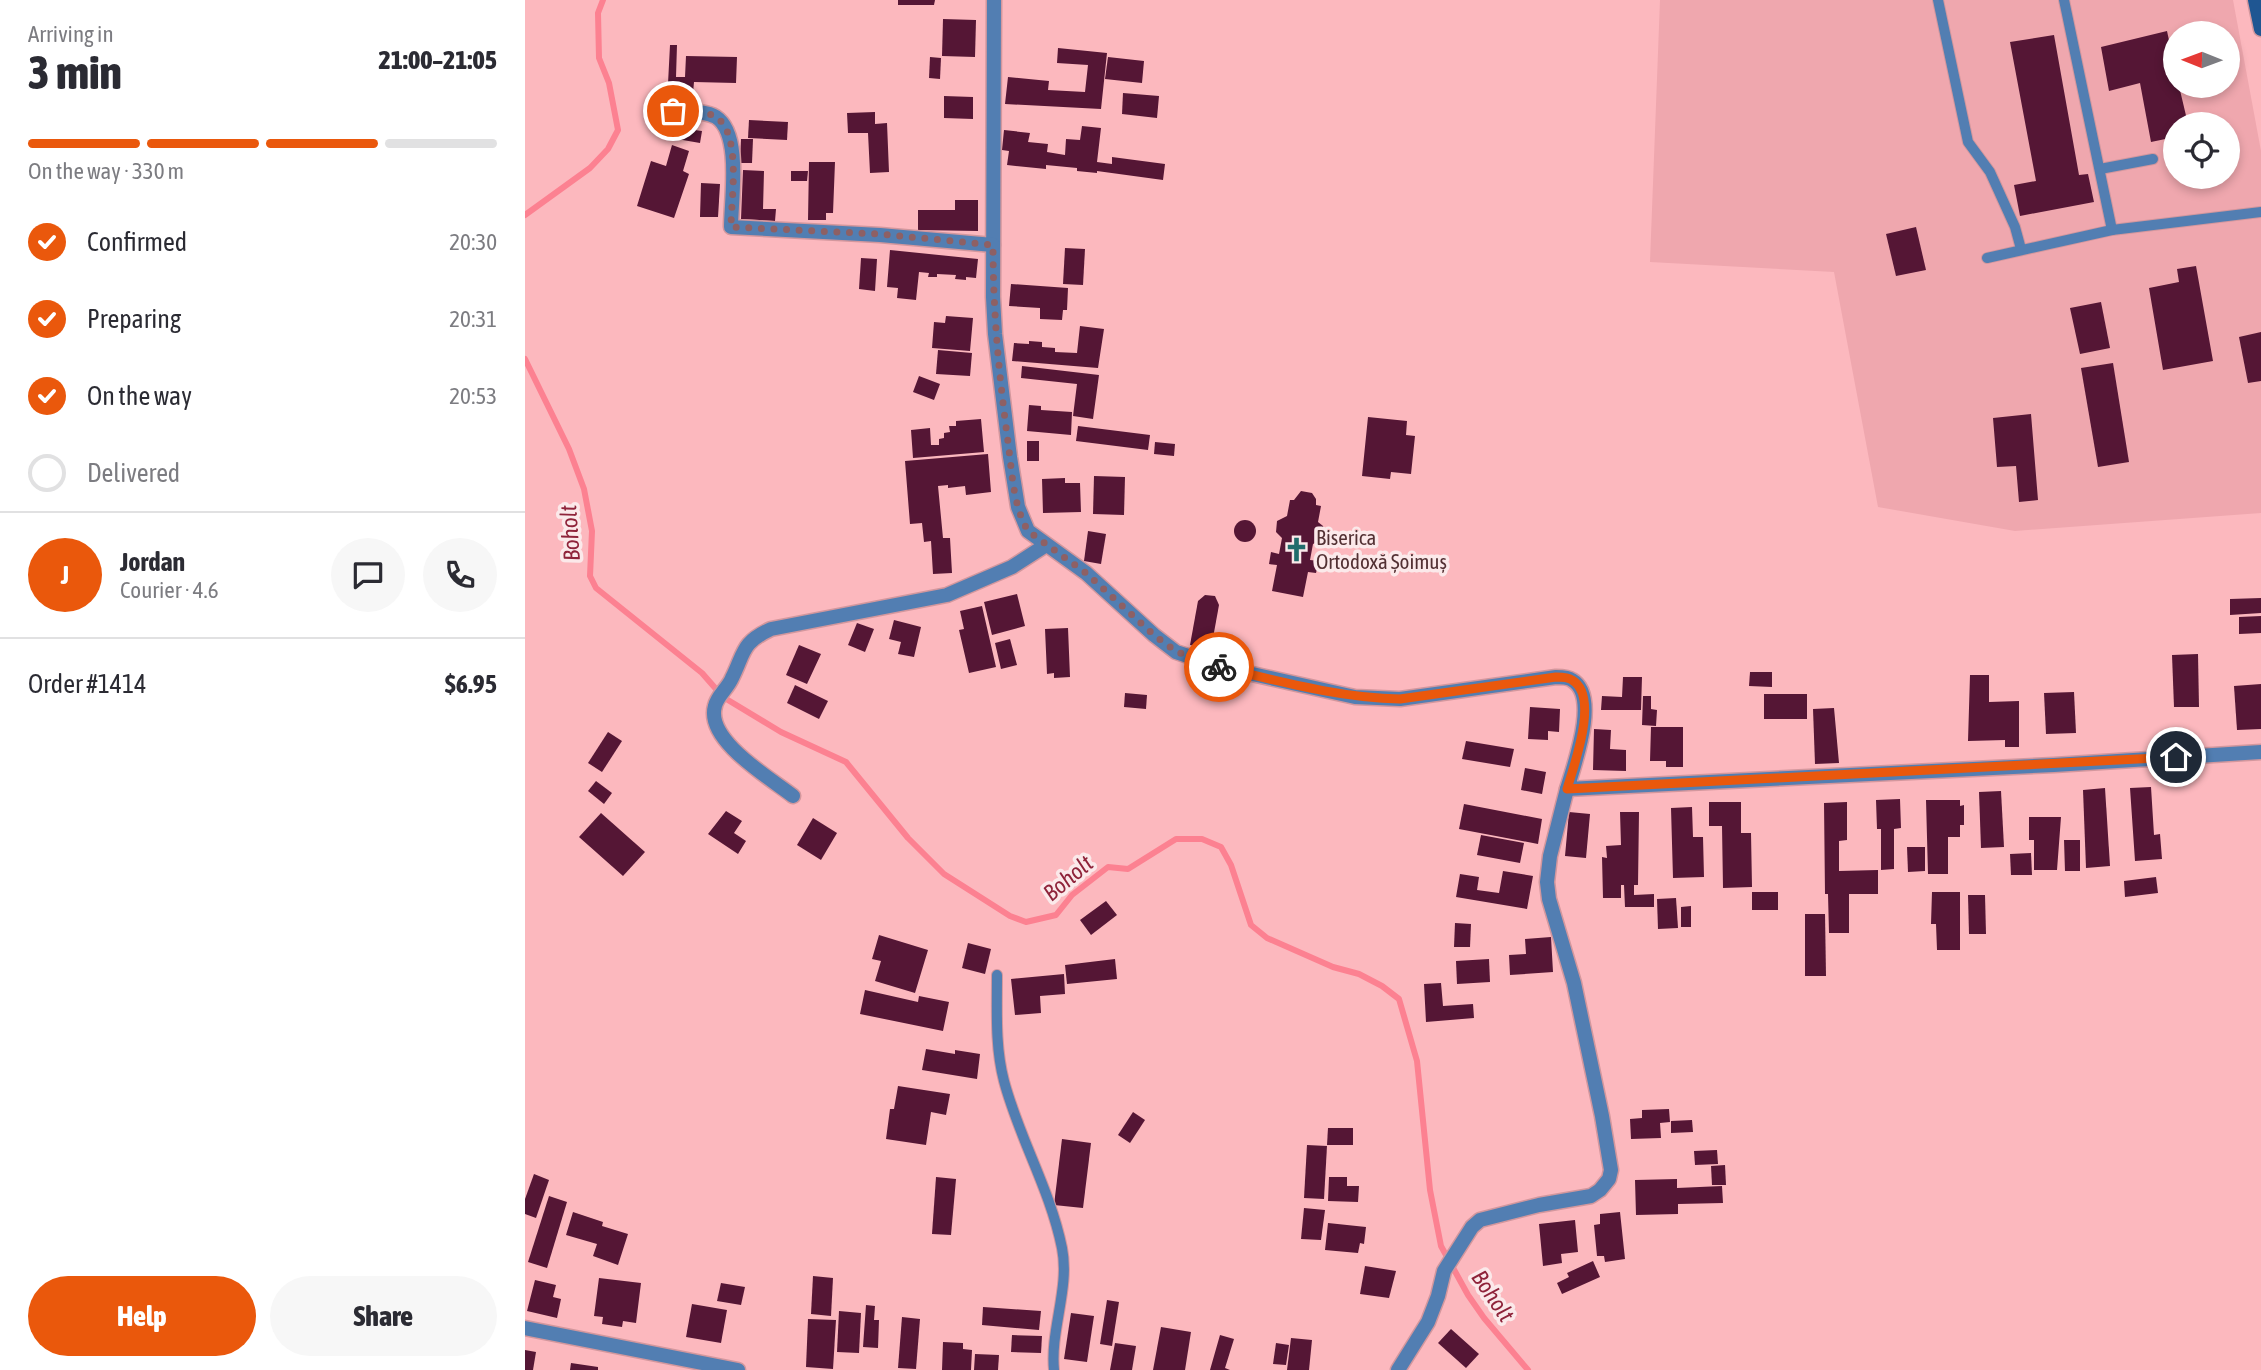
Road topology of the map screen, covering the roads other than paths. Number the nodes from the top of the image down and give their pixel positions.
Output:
1 (994, 0) edge
2 (1938, 0) edge
3 (2064, 0) edge
4 (2255, 0) edge
5 (2261, 29) edge
6 (673, 111) dead end
7 (2153, 159) dead end
8 (2100, 169) junction
9 (2261, 212) edge
10 (2112, 230) junction
11 (993, 245) junction
12 (2021, 249) junction
13 (1987, 258) dead end
14 (1046, 545) junction
15 (2261, 752) edge
16 (1567, 789) junction
17 (793, 796) dead end
18 (997, 975) dead end
19 (525, 1328) edge
20 (738, 1370) edge
21 (1055, 1370) edge
22 (1398, 1370) edge

1 - 11 street
2 - 12 lane
3 - 8 lane
4 - 5 main road
6 - 11 street
7 - 8 lane
8 - 10 lane
9 - 10 lane
10 - 12 lane
11 - 14 street
12 - 13 lane
14 - 16 street
14 - 17 street
15 - 16 street
16 - 22 street
18 - 21 lane
19 - 20 street

